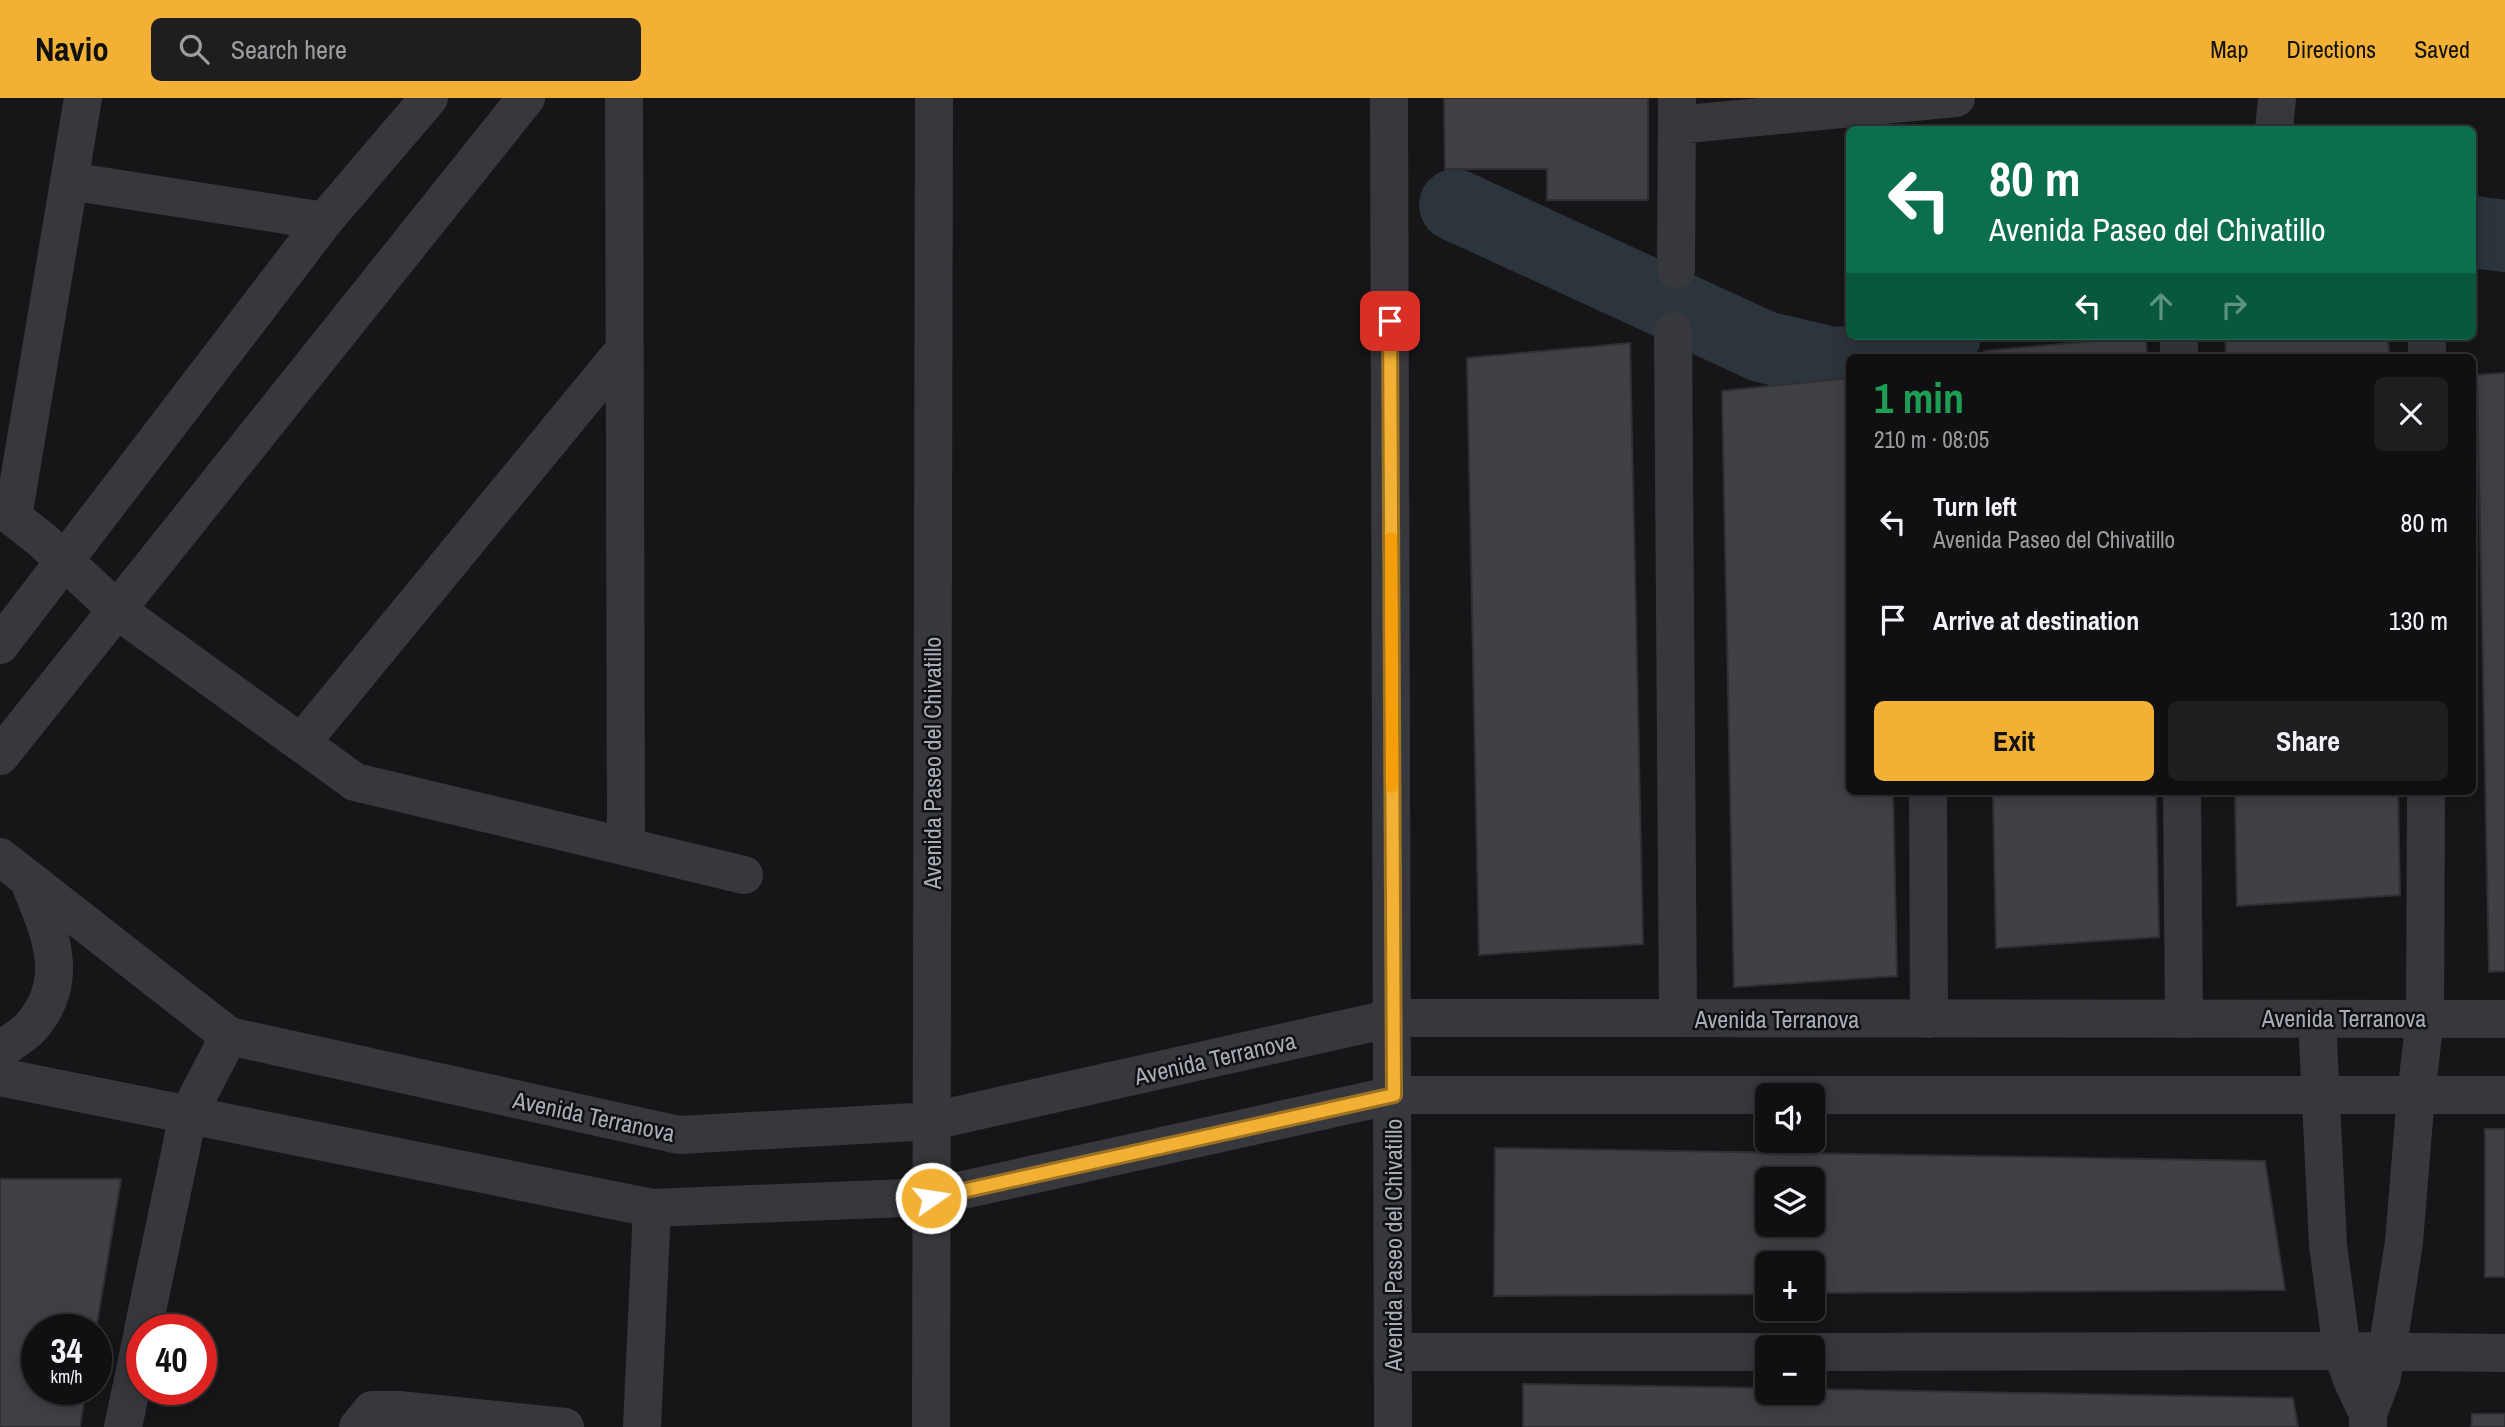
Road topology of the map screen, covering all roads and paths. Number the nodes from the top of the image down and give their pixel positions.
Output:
1 (83, 98) edge
2 (429, 98) edge
3 (526, 98) edge
4 (624, 98) edge
5 (934, 98) edge
6 (1389, 98) edge
7 (1956, 98) edge
8 (2277, 98) edge
9 (1677, 112) edge
10 (2274, 126) edge
11 (69, 181) junction
12 (324, 221) junction
13 (1676, 270) dead end
14 (1673, 331) dead end
15 (624, 350) junction
16 (6, 512) edge
17 (65, 561) junction
18 (117, 610) junction
19 (0, 645) edge
20 (301, 743) junction
21 (0, 756) edge
22 (1928, 795) edge
23 (2182, 795) edge
24 (2426, 795) edge
25 (626, 847) junction
26 (14, 868) edge
27 (744, 875) dead end
28 (1392, 1018) junction
29 (1678, 1018) junction
30 (2425, 1018) junction
31 (1929, 1019) junction
32 (2184, 1019) junction
33 (2318, 1019) junction
34 (2505, 1019) edge
35 (229, 1036) junction
36 (0, 1050) edge
37 (0, 1077) edge
38 (2320, 1094) junction
39 (2505, 1094) edge
40 (1394, 1095) junction
41 (2416, 1095) junction
42 (188, 1115) junction
43 (932, 1121) junction
44 (931, 1198) junction
45 (652, 1208) junction
46 (146, 1314) edge
47 (2342, 1351) junction
48 (1393, 1352) junction
49 (1755, 1352) edge
50 (1825, 1352) edge
51 (2387, 1352) junction
52 (2505, 1353) edge
53 (128, 1405) edge
54 (2368, 1421) edge
55 (123, 1427) edge
56 (358, 1427) edge
57 (565, 1427) edge
58 (642, 1427) edge
59 (931, 1427) edge
60 (1393, 1427) edge

1 - 11 street
2 - 12 street
3 - 18 street
4 - 15 street
5 - 43 street, Avenida Paseo del Chivatillo
6 - 28 street, Avenida Paseo del Chivatillo
7 - 9 street
8 - 10 street
9 - 13 street
11 - 12 street
11 - 16 street
12 - 17 street
14 - 29 street
15 - 20 street
15 - 25 street
16 - 17 street
17 - 18 street
17 - 19 street
18 - 20 street
18 - 21 street
20 - 25 street
22 - 31 street
23 - 32 street
24 - 30 street
25 - 27 street
26 - 35 street, Avenida Terranova
26 - 36 street
28 - 29 street, Avenida Terranova
28 - 40 street, Avenida Paseo del Chivatillo
28 - 43 street, Avenida Terranova
29 - 31 street, Avenida Terranova
30 - 33 street, Avenida Terranova
30 - 34 street, Avenida Terranova
30 - 41 street
31 - 32 street, Avenida Terranova
32 - 33 street, Avenida Terranova
33 - 38 street
35 - 42 street
35 - 43 street, Avenida Terranova
37 - 42 street
38 - 40 street
38 - 41 street
38 - 47 street
39 - 41 street
40 - 44 street
40 - 48 street, Avenida Paseo del Chivatillo
41 - 51 street
42 - 45 street
42 - 46 street
43 - 44 street, Avenida Paseo del Chivatillo
44 - 45 street
44 - 59 street, Avenida Paseo del Chivatillo
45 - 58 street
47 - 50 street
47 - 51 street
47 - 54 street
48 - 49 street
48 - 60 street, Avenida Paseo del Chivatillo
51 - 52 street
51 - 54 street
53 - 55 street
56 - 57 street

